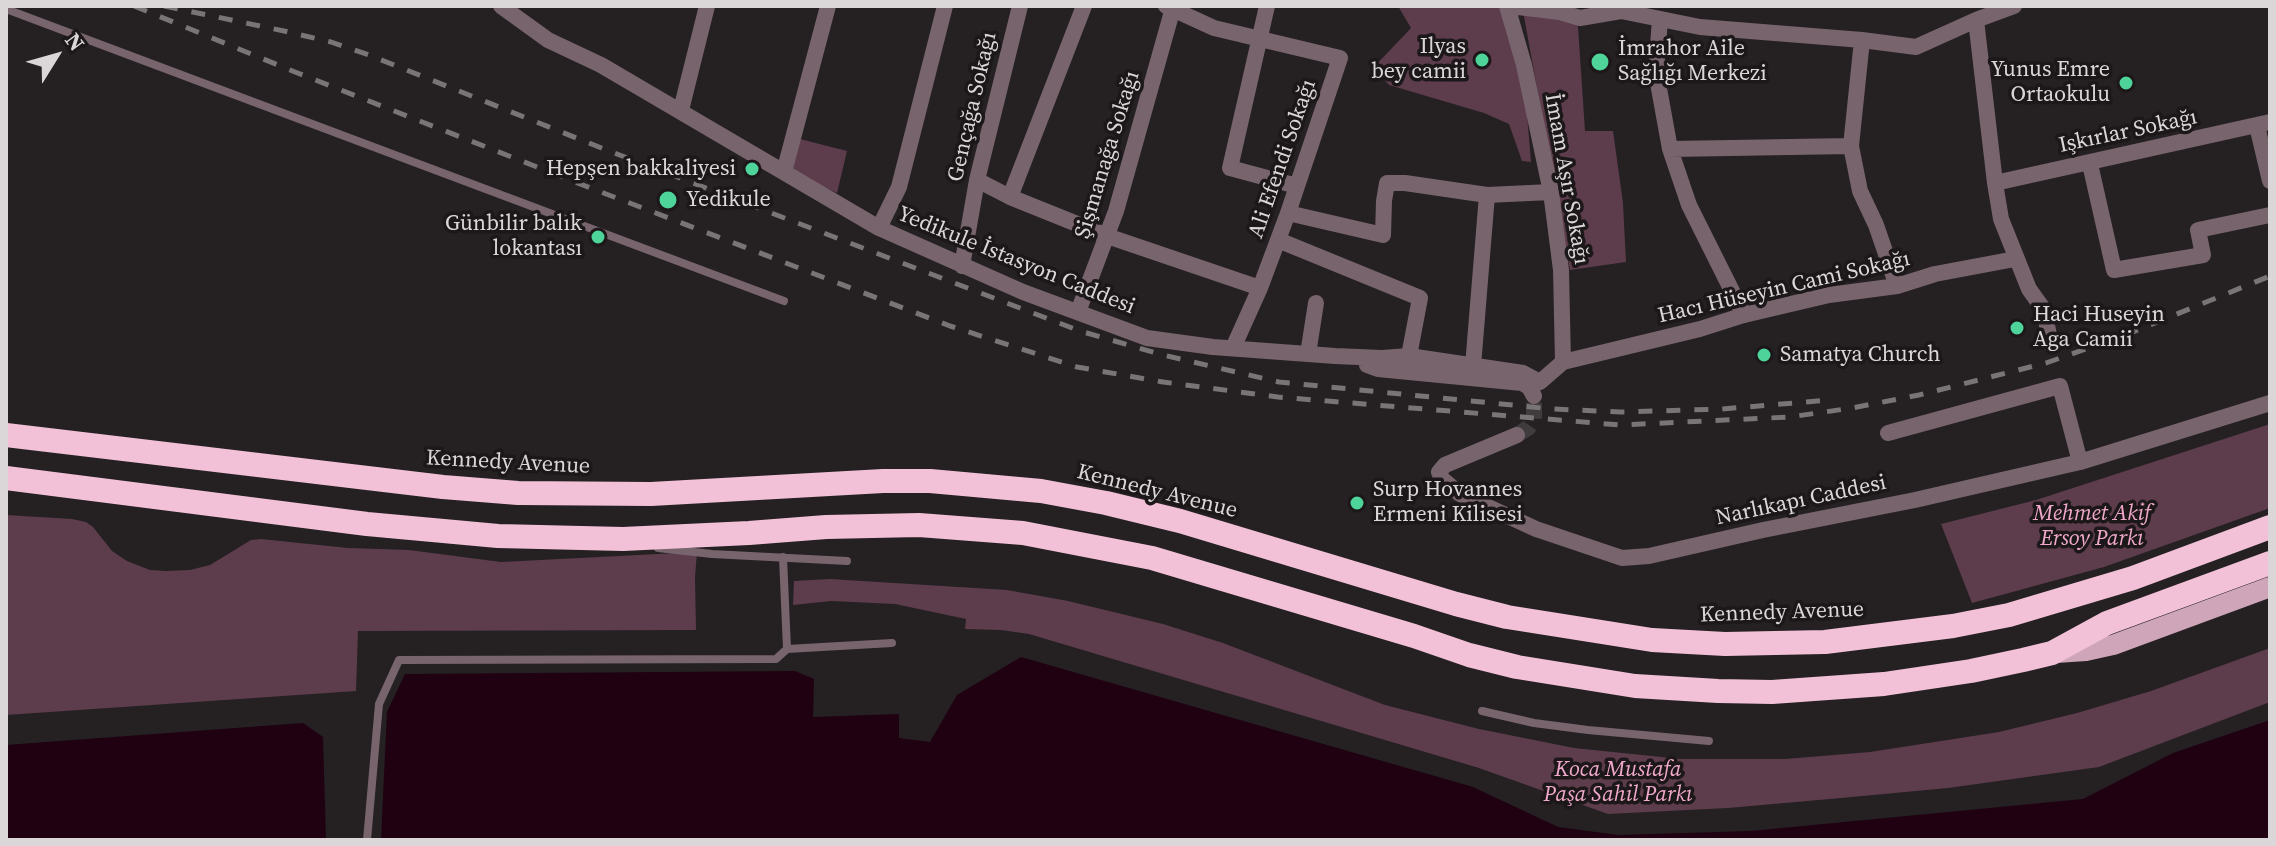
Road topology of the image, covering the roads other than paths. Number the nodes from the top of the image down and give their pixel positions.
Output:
1 (501, 6) edge
2 (707, 6) edge
3 (828, 6) edge
4 (945, 6) edge
5 (1020, 6) edge
6 (1084, 6) edge
7 (1267, 6) edge
8 (1508, 6) edge
9 (2014, 6) edge
10 (1170, 7) edge
11 (6, 9) edge
12 (1660, 19) junction
13 (1976, 20) junction
14 (1260, 40) junction
15 (1862, 40) junction
16 (681, 110) junction
17 (2263, 124) edge
18 (1851, 146) junction
19 (1670, 149) junction
20 (2090, 164) junction
21 (784, 172) junction
22 (977, 180) junction
23 (2270, 181) edge
24 (1995, 183) junction
25 (1297, 186) junction
26 (1551, 192) junction
27 (1487, 195) junction
28 (1010, 197) junction
29 (1288, 213) junction
30 (2270, 215) edge
31 (879, 228) junction
32 (1107, 236) junction
33 (1278, 240) junction
34 (2015, 259) junction
35 (962, 266) junction
36 (1897, 286) junction
37 (1260, 288) junction
38 (784, 301) dead end
39 (1316, 303) dead end
40 (1078, 312) junction
41 (1744, 315) junction
42 (2051, 345) dead end
43 (1233, 348) junction
44 (1308, 354) junction
45 (1335, 356) junction
46 (1409, 356) junction
47 (1563, 362) junction
48 (1473, 366) junction
49 (1534, 396) dead end
50 (2270, 403) edge
51 (1888, 433) dead end
52 (6, 435) edge
53 (1517, 435) tunnel mouth
54 (2080, 462) junction
55 (6, 478) edge
56 (2270, 527) edge
57 (586, 538) junction
58 (783, 557) junction
59 (847, 561) dead end
60 (2270, 563) edge
61 (2270, 587) edge
62 (892, 643) dead end
63 (787, 649) junction
64 (2052, 653) junction
65 (1482, 711) dead end
66 (1709, 741) dead end
67 (367, 840) edge

1 - 16 street, Yedikule İstasyon Caddesi
2 - 16 street
3 - 21 street
4 - 31 street
5 - 22 street, Gençağa Sokağı
6 - 28 street
7 - 14 street
8 - 12 street
8 - 26 street, İmam Aşır Sokağı
9 - 13 street
10 - 14 street
10 - 32 street, Şişmanağa Sokağı
11 - 38 lane
12 - 15 street
12 - 19 street
13 - 15 street
13 - 24 street
14 - 25 street
14 - 25 street, Ali Efendi Sokağı
15 - 18 street
16 - 21 street, Yedikule İstasyon Caddesi
17 - 20 street, Işkırlar Sokağı
17 - 23 street
18 - 19 street
18 - 36 street
19 - 41 street
20 - 24 street, Işkırlar Sokağı
20 - 30 street
21 - 31 street, Yedikule İstasyon Caddesi
22 - 28 street
22 - 35 street, Gençağa Sokağı
24 - 34 street
25 - 29 street, Ali Efendi Sokağı
26 - 27 street
26 - 47 street, İmam Aşır Sokağı
27 - 29 street
27 - 48 street
28 - 32 street
29 - 33 street, Ali Efendi Sokağı
31 - 35 street, Yedikule İstasyon Caddesi
32 - 37 street
32 - 40 street, Şişmanağa Sokağı
33 - 37 street, Ali Efendi Sokağı
33 - 46 street
34 - 36 street, Hacı Hüseyin Cami Sokağı
34 - 42 street
35 - 40 street, Yedikule İstasyon Caddesi
36 - 41 street, Hacı Hüseyin Cami Sokağı
37 - 43 street, Ali Efendi Sokağı
39 - 44 street
40 - 43 street, Yedikule İstasyon Caddesi
41 - 47 street, Hacı Hüseyin Cami Sokağı
43 - 44 street, Yedikule İstasyon Caddesi
44 - 45 street, Yedikule İstasyon Caddesi
45 - 46 street, Yedikule İstasyon Caddesi
45 - 49 street
46 - 48 street, Yedikule İstasyon Caddesi
47 - 48 street, Yedikule İstasyon Caddesi
50 - 54 street, Narlıkapı Caddesi
51 - 54 street
52 - 56 highway, Kennedy Avenue
53 - 54 street, Narlıkapı Caddesi
55 - 57 highway
57 - 58 lane
57 - 64 highway
58 - 59 lane
58 - 63 lane
60 - 64 highway
61 - 64 main road
62 - 63 lane
63 - 67 lane
65 - 66 lane

